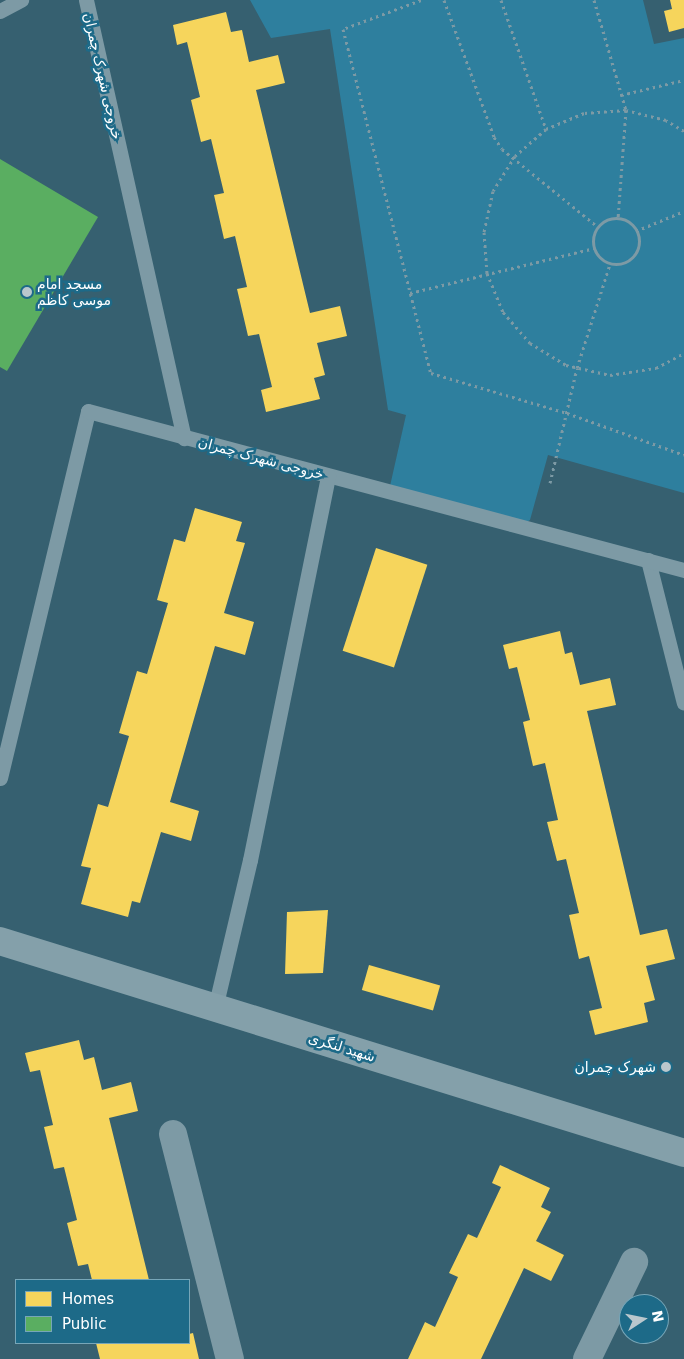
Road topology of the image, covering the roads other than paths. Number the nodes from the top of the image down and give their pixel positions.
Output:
1 (21, 0) edge
2 (86, 0) edge
3 (0, 11) edge
4 (184, 438) junction
5 (328, 476) junction
6 (648, 560) junction
7 (684, 570) edge
8 (684, 703) edge
9 (0, 778) edge
10 (0, 941) edge
11 (215, 1008) junction
12 (173, 1134) dead end
13 (684, 1153) edge
14 (634, 1262) dead end
15 (230, 1359) edge
16 (588, 1359) edge

1 - 3 lane
2 - 4 lane, خروجی شهرک چمران
4 - 5 lane, خروجی شهرک چمران
4 - 9 lane
5 - 6 lane, خروجی شهرک چمران
5 - 11 lane
6 - 7 lane, خروجی شهرک چمران
6 - 8 lane
10 - 11 main road, شهید لنگری
11 - 13 main road, شهید لنگری
12 - 15 street
14 - 16 street

